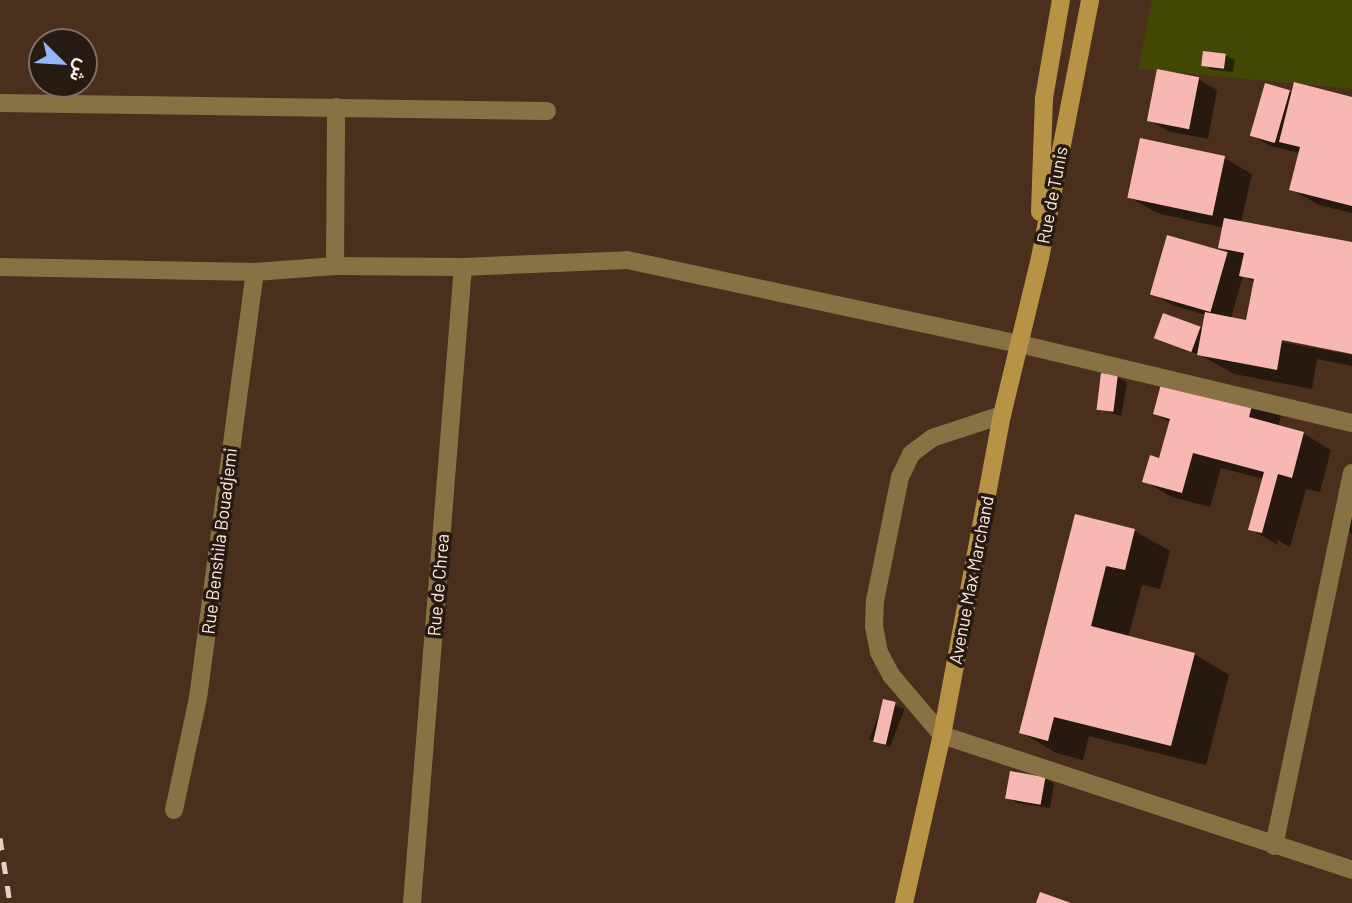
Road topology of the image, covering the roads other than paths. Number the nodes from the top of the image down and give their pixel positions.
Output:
1 (1061, 0) edge
2 (1090, 0) edge
3 (0, 103) edge
4 (336, 107) junction
5 (547, 111) dead end
6 (1040, 258) junction
7 (335, 266) junction
8 (0, 267) edge
9 (463, 267) junction
10 (254, 272) junction
11 (1020, 344) junction
12 (1002, 415) junction
13 (1352, 423) edge
14 (1352, 473) edge
15 (942, 735) junction
16 (174, 810) dead end
17 (1274, 846) junction
18 (1352, 870) edge
19 (412, 903) edge
20 (904, 903) edge

1 - 6 main road, Rue de Tunis
2 - 6 main road, Rue de Tunis
3 - 4 street
4 - 5 street
4 - 7 street
6 - 11 main road, Avenue Max Marchand
7 - 9 street
7 - 10 street
8 - 10 street
9 - 11 street
9 - 19 street, Rue de Chrea
10 - 16 street, Rue Benshila Bouadjemi
11 - 12 main road, Avenue Max Marchand
11 - 13 street
12 - 15 main road, Avenue Max Marchand
12 - 15 street
14 - 17 street
15 - 17 street
15 - 20 main road, Avenue Max Marchand
17 - 18 street

